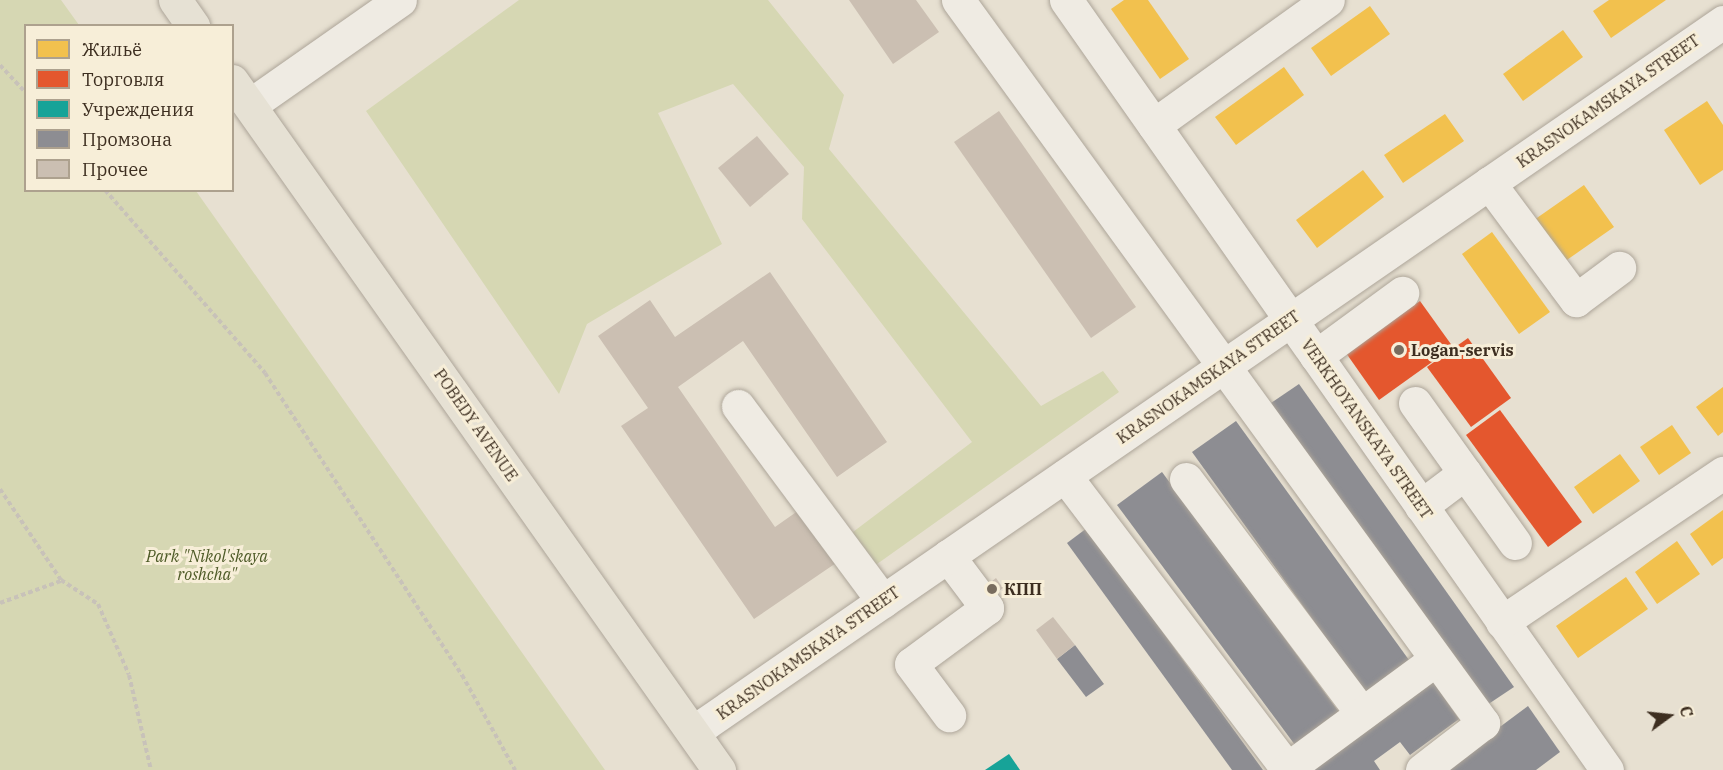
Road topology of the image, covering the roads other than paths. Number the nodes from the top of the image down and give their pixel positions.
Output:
1 (175, 0) edge
2 (400, 0) edge
3 (958, 0) edge
4 (1066, 0) edge
5 (1328, 0) edge
6 (1723, 22) edge
7 (192, 24) edge
8 (241, 93) edge
9 (1154, 126) junction
10 (1489, 183) junction
11 (1619, 268) dead end
12 (1402, 293) dead end
13 (1291, 320) junction
14 (1316, 356) junction
15 (1223, 367) junction
16 (1415, 403) dead end
17 (738, 406) dead end
18 (1465, 473) junction
19 (1723, 473) edge
20 (1065, 476) junction
21 (1186, 479) dead end
22 (1421, 506) junction
23 (1515, 543) dead end
24 (948, 556) junction
25 (884, 601) junction
26 (1502, 622) junction
27 (1436, 659) junction
28 (1362, 713) junction
29 (949, 715) dead end
30 (693, 732) junction
31 (719, 770) edge
32 (1287, 770) edge
33 (1422, 770) edge
34 (1606, 770) edge

1 - 7 main road
2 - 8 street
3 - 15 street
4 - 9 street, VERKHOYANSKAYA STREET
5 - 9 street
6 - 10 street, KRASNOKAMSKAYA STREET
8 - 30 main road, POBEDY AVENUE
9 - 13 street, VERKHOYANSKAYA STREET
10 - 11 street
10 - 13 street, KRASNOKAMSKAYA STREET
12 - 14 street
13 - 14 street, VERKHOYANSKAYA STREET
13 - 15 street, KRASNOKAMSKAYA STREET
14 - 22 street, VERKHOYANSKAYA STREET
15 - 20 street, KRASNOKAMSKAYA STREET
15 - 27 street
16 - 18 street
17 - 25 street
18 - 22 street
18 - 23 street
19 - 26 street
20 - 24 street, KRASNOKAMSKAYA STREET
20 - 32 street
21 - 28 street
22 - 26 street, VERKHOYANSKAYA STREET
24 - 25 street, KRASNOKAMSKAYA STREET
24 - 29 street
25 - 30 street, KRASNOKAMSKAYA STREET
26 - 34 street, VERKHOYANSKAYA STREET
27 - 28 street
27 - 33 street
28 - 32 street
30 - 31 main road, POBEDY AVENUE

